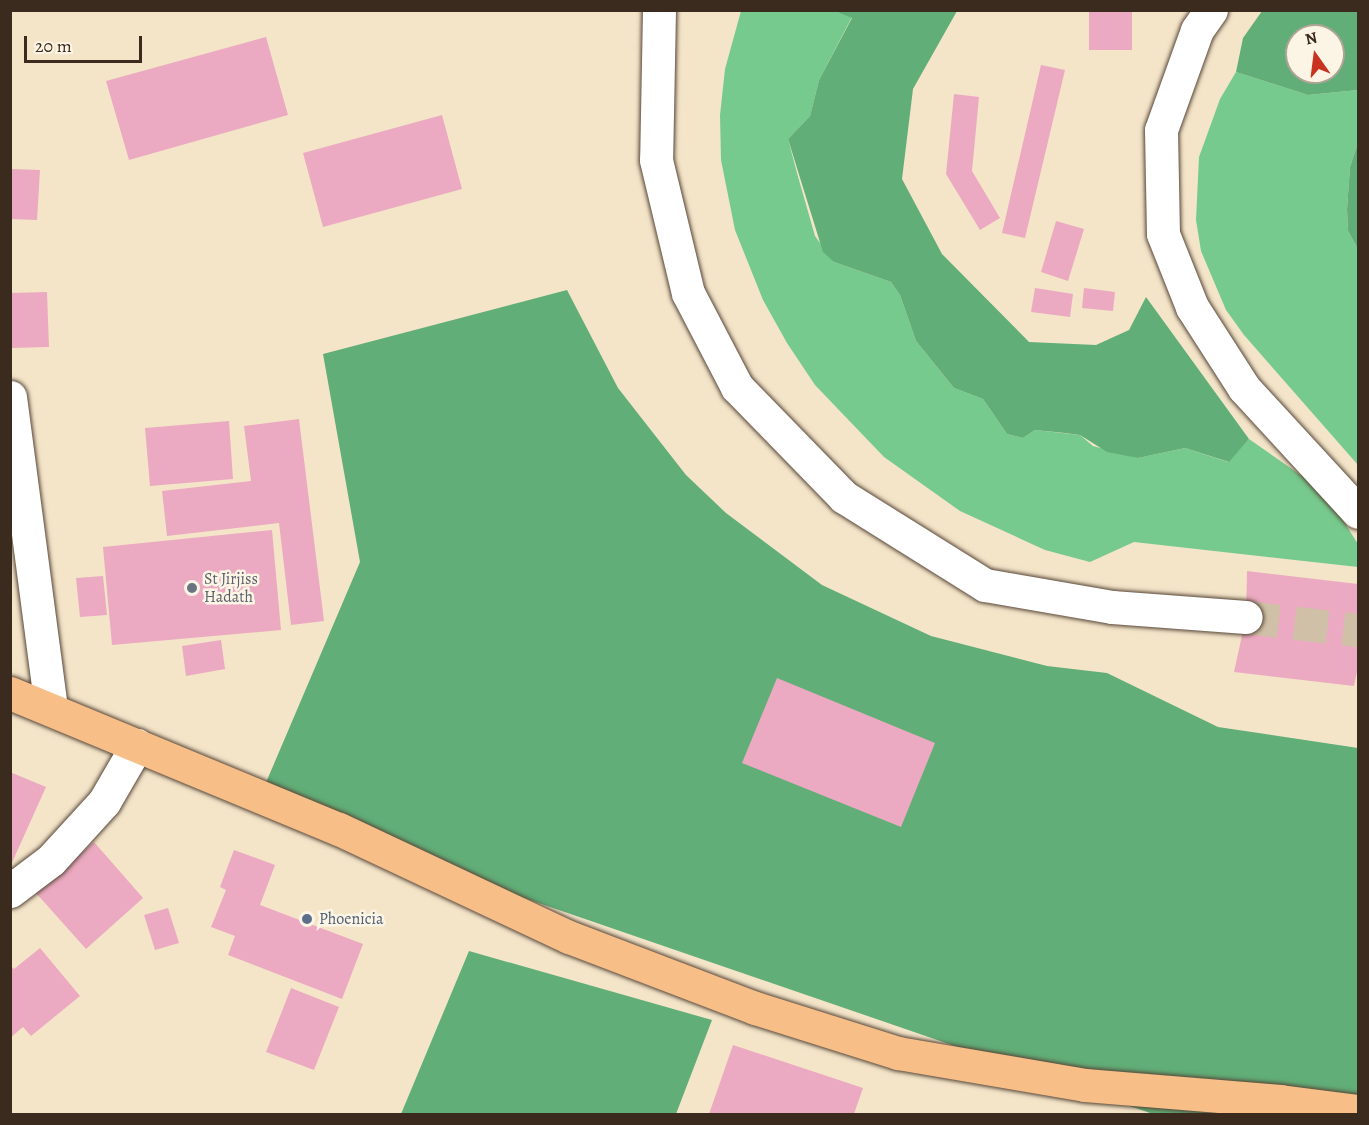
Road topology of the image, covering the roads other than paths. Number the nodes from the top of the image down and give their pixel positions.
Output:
1 (659, 10) edge
2 (1211, 10) edge
3 (10, 397) edge
4 (1359, 512) edge
5 (1246, 617) tunnel mouth
6 (10, 693) edge
7 (51, 709) junction
8 (137, 745) junction
9 (10, 891) edge
10 (1359, 1111) edge

1 - 5 street
2 - 4 street
3 - 7 street
6 - 7 main road
7 - 8 main road
8 - 9 street
8 - 10 main road

